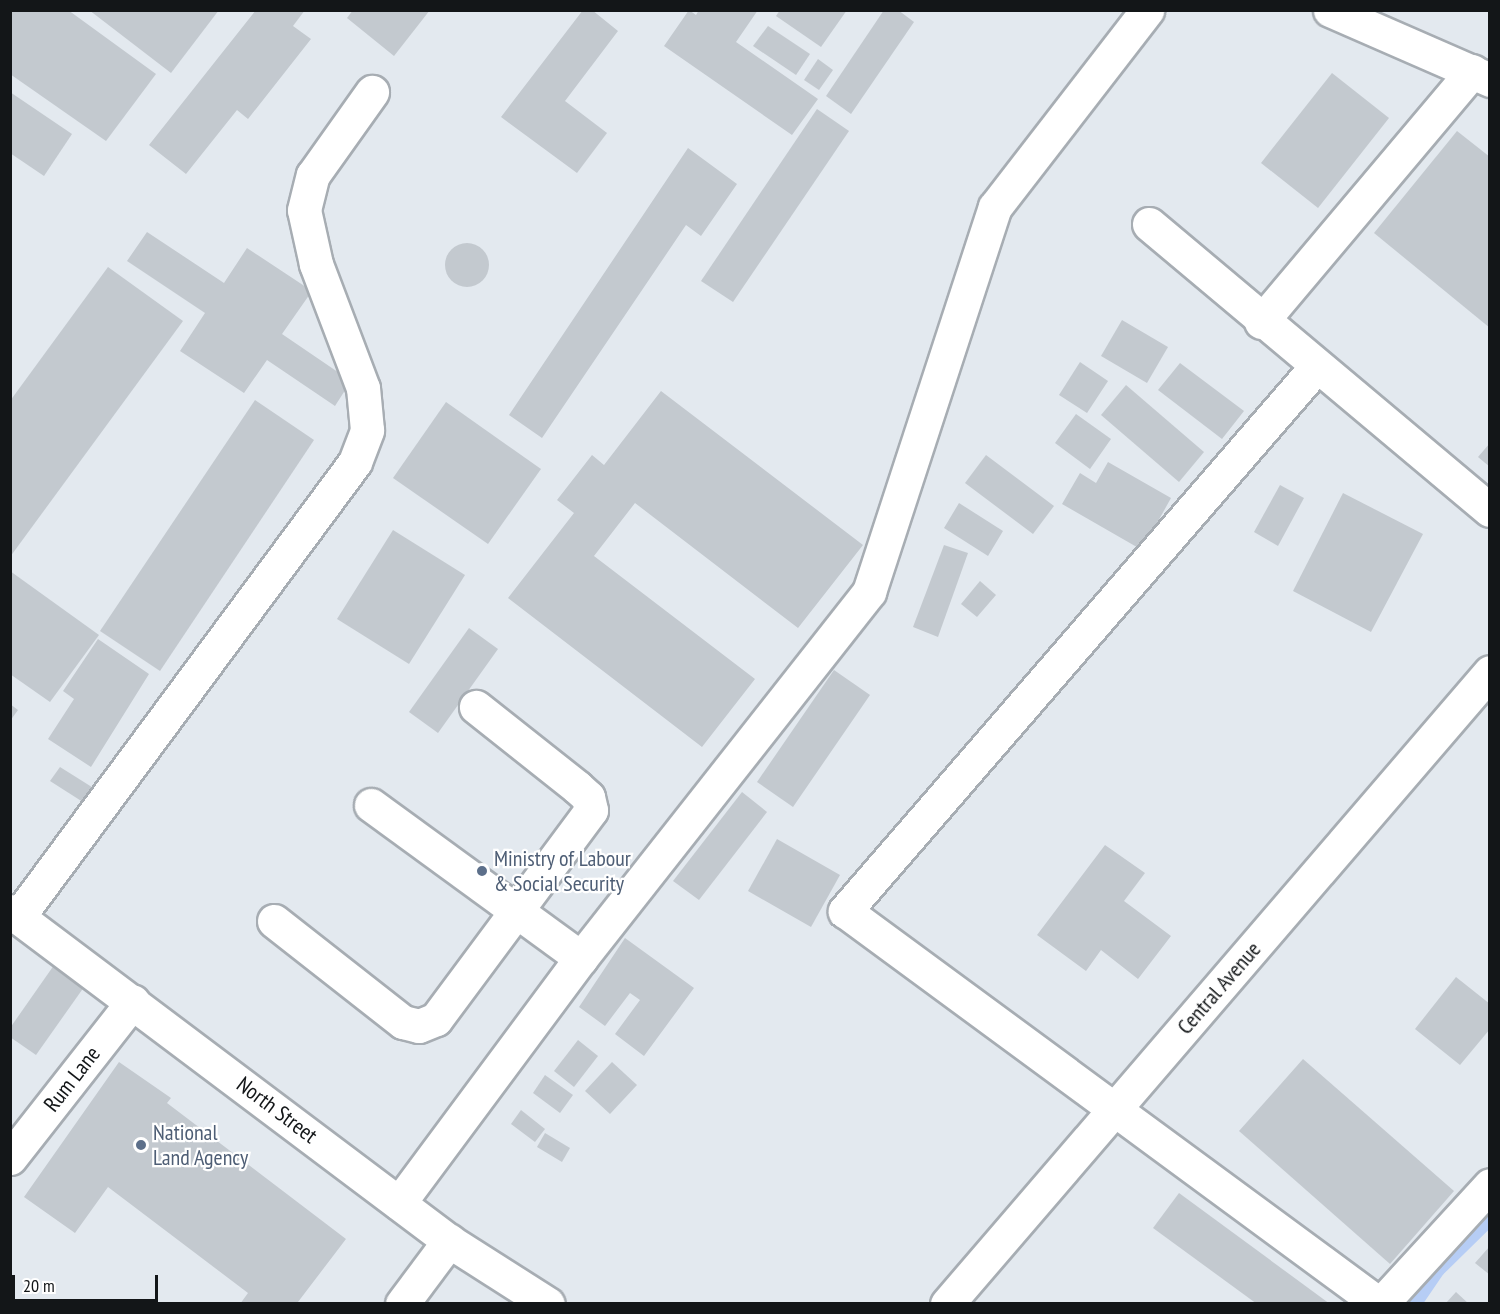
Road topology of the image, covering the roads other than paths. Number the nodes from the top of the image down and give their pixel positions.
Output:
1 (1147, 10) edge
2 (1330, 10) edge
3 (1481, 75) edge
4 (372, 92) dead end
5 (1149, 224) dead end
6 (1261, 322) junction
7 (1316, 367) junction
8 (1490, 510) edge
9 (1490, 672) edge
10 (476, 707) dead end
11 (371, 805) dead end
12 (518, 909) junction
13 (14, 914) edge
14 (274, 921) dead end
15 (581, 958) junction
16 (133, 1001) junction
17 (1115, 1109) junction
18 (10, 1158) edge
19 (1490, 1185) edge
20 (399, 1203) junction
21 (449, 1240) junction
22 (402, 1304) edge
23 (548, 1304) edge
24 (947, 1304) edge
25 (1380, 1304) edge

1 - 15 street
2 - 3 street
3 - 6 street
4 - 13 street
5 - 6 street
6 - 7 street
7 - 8 street
7 - 17 street
9 - 17 street, Central Avenue
10 - 12 street
11 - 12 street
12 - 14 street
12 - 15 street
13 - 16 street, North Street
15 - 20 street
16 - 18 street, Rum Lane
16 - 20 street, North Street
17 - 24 street, Central Avenue
17 - 25 street
19 - 25 street
20 - 21 street, North Street
21 - 22 street
21 - 23 street, North Street

